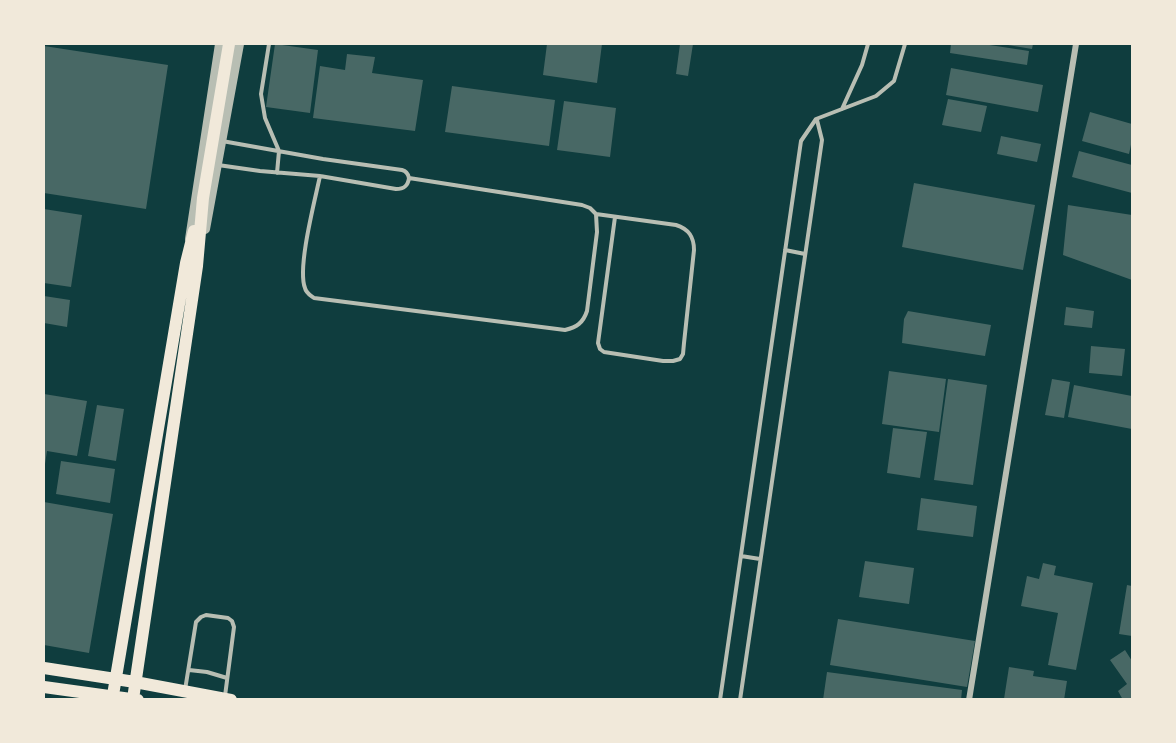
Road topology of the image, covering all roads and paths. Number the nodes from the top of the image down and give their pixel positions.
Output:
1 (220, 44) edge
2 (229, 44) edge
3 (239, 44) edge
4 (269, 44) edge
5 (868, 44) edge
6 (905, 44) edge
7 (1076, 44) edge
8 (842, 109) junction
9 (816, 119) junction
10 (222, 141) junction
11 (279, 151) junction
12 (217, 165) junction
13 (277, 173) junction
14 (320, 176) junction
15 (409, 178) junction
16 (596, 214) junction
17 (615, 217) junction
18 (785, 250) junction
19 (805, 254) junction
20 (192, 265) junction
21 (741, 556) junction
22 (760, 559) junction
23 (44, 668) edge
24 (189, 670) junction
25 (227, 678) junction
26 (116, 679) junction
27 (135, 682) junction
28 (44, 687) edge
29 (185, 691) junction
30 (113, 695) junction
31 (135, 699) edge
32 (228, 699) edge
33 (720, 699) edge
34 (740, 699) edge
35 (969, 699) edge

1 - 20 street
2 - 20 main road
3 - 10 street
4 - 11 lane
5 - 8 lane
6 - 8 lane
7 - 35 street
8 - 9 lane
9 - 18 lane
9 - 19 lane
10 - 11 lane
10 - 12 street
11 - 13 lane
11 - 15 lane
12 - 13 lane
12 - 20 street
13 - 14 lane
14 - 15 lane
14 - 16 lane
15 - 16 lane
16 - 17 lane
17 - 17 lane
18 - 19 lane
18 - 21 lane
19 - 22 lane
20 - 26 main road
20 - 27 main road
21 - 22 lane
21 - 33 lane
22 - 34 lane
23 - 26 main road
24 - 25 lane
24 - 25 lane
24 - 29 lane
25 - 32 lane
26 - 27 main road
26 - 30 main road
27 - 29 main road
27 - 31 main road
28 - 30 main road
29 - 32 main road
30 - 31 main road

